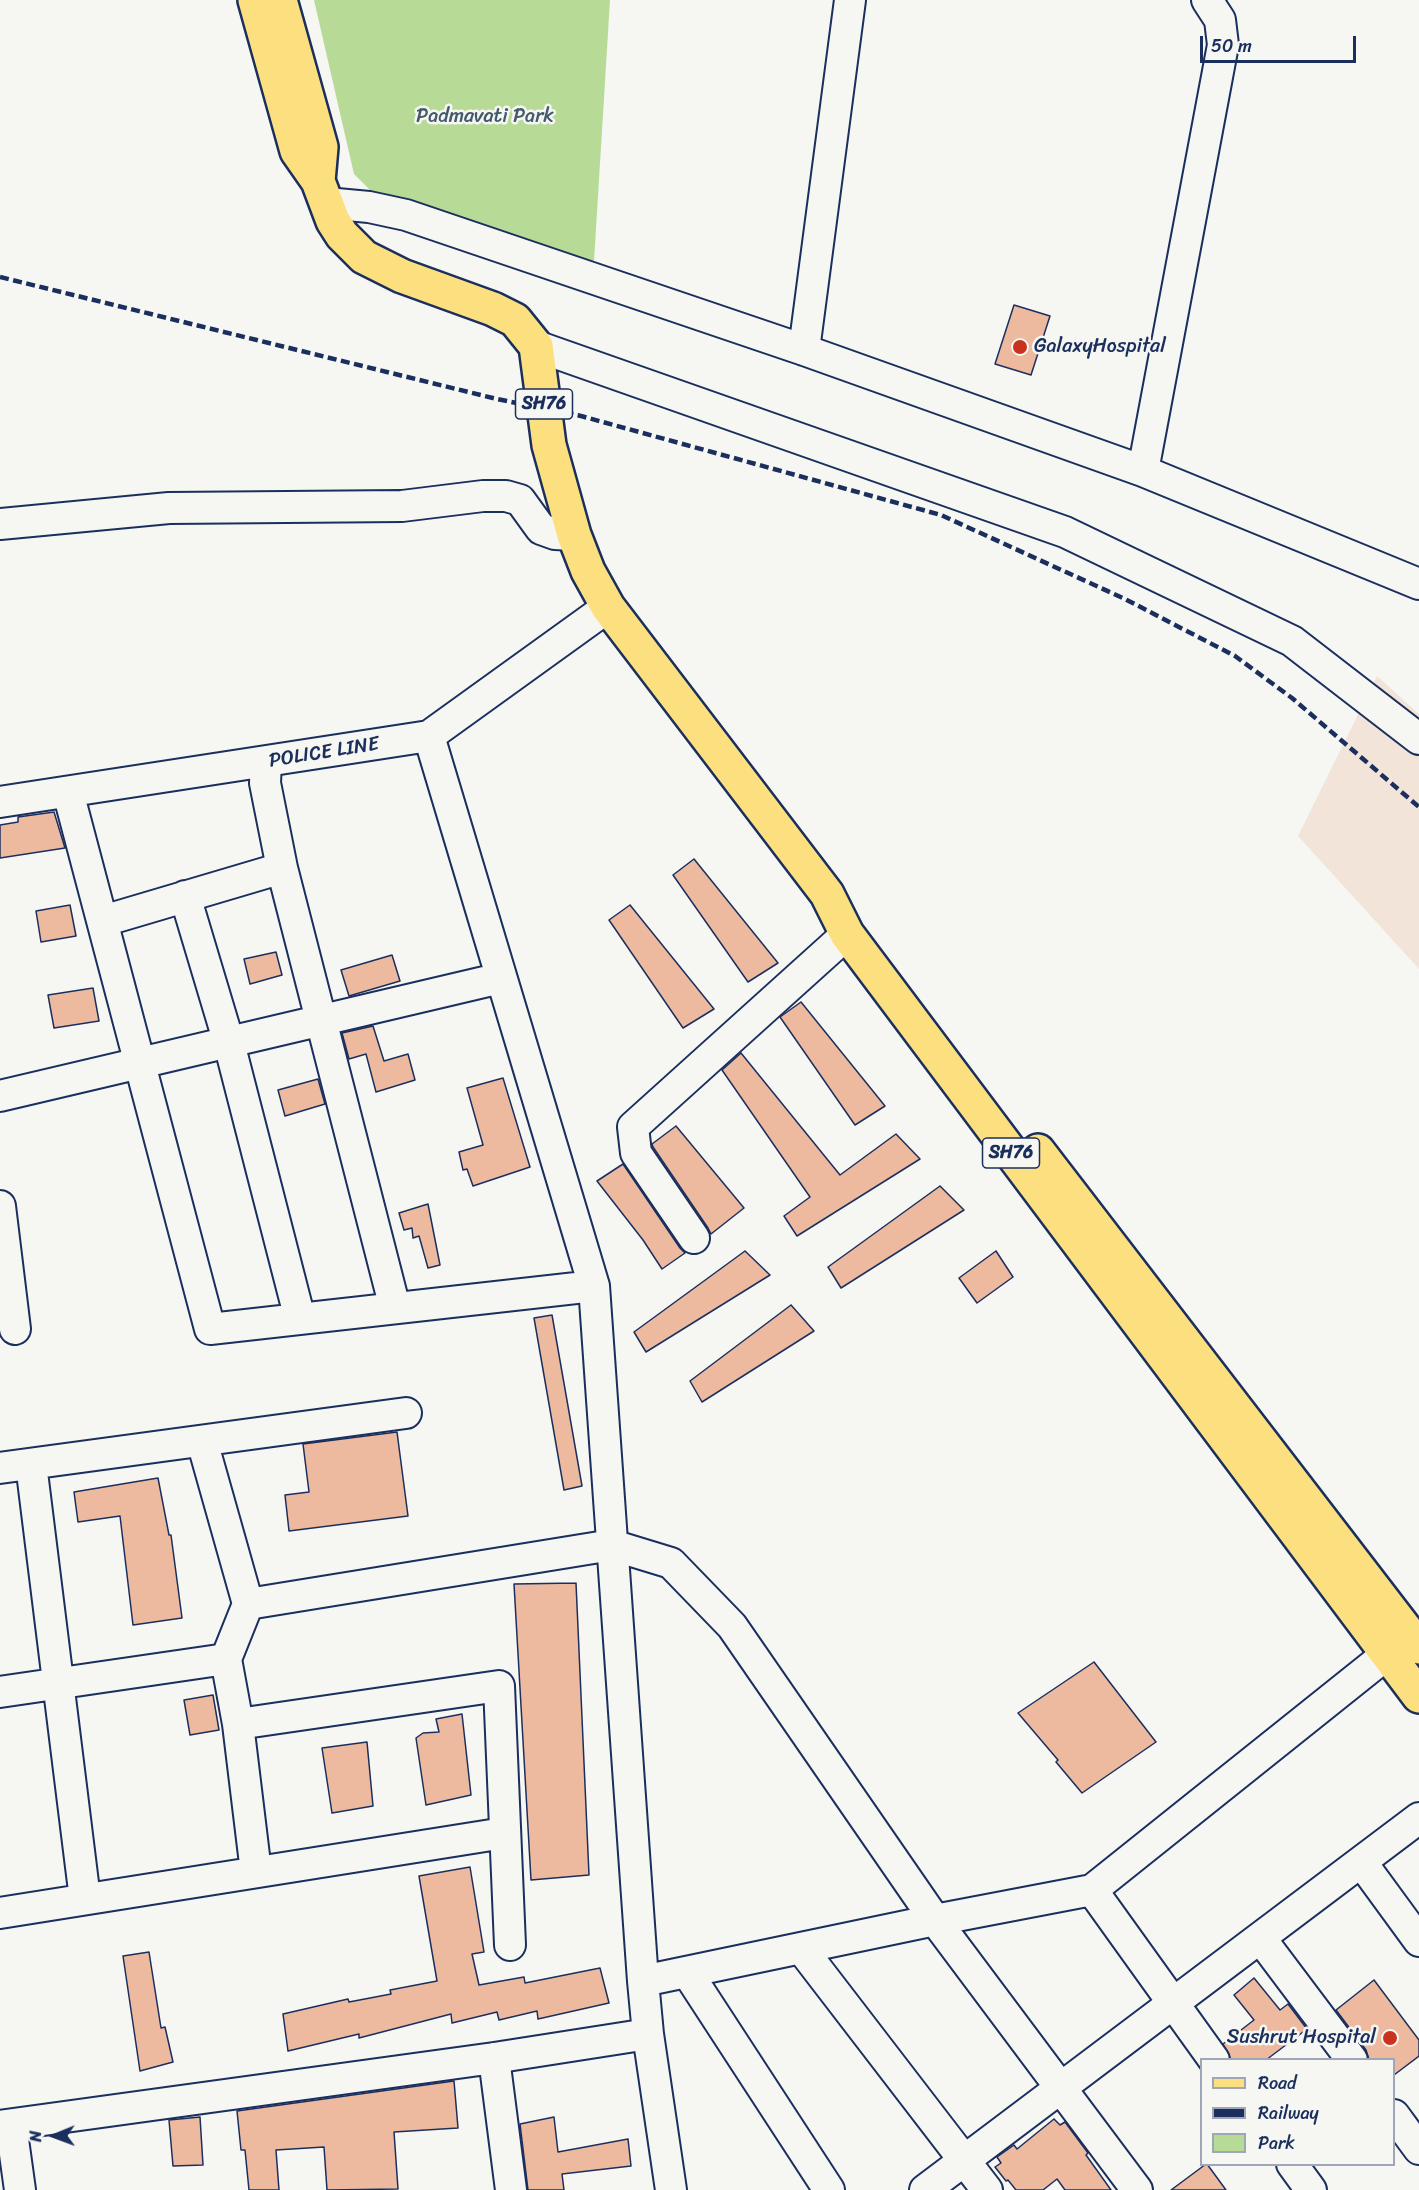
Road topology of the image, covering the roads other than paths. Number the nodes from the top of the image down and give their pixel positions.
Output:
1 (255, 0) edge
2 (280, 0) edge
3 (850, 0) edge
4 (1207, 0) edge
5 (322, 192) junction
6 (536, 346) junction
7 (804, 350) junction
8 (1143, 471) junction
9 (0, 524) edge
10 (574, 535) junction
11 (1419, 585) edge
12 (608, 607) junction
13 (429, 736) junction
14 (1419, 739) edge
15 (266, 762) junction
16 (68, 792) junction
17 (1, 799) edge
18 (282, 868) junction
19 (827, 894) junction
20 (185, 897) junction
21 (103, 921) junction
22 (847, 934) junction
23 (501, 978) junction
24 (321, 1021) junction
25 (229, 1043) junction
26 (141, 1064) junction
27 (0, 1096) edge
28 (0, 1206) edge
29 (694, 1238) dead end
30 (594, 1286) junction
31 (395, 1308) junction
32 (300, 1319) junction
33 (15, 1329) dead end
34 (406, 1413) dead end
35 (202, 1441) junction
36 (31, 1464) junction
37 (0, 1468) edge
38 (612, 1545) junction
39 (248, 1604) junction
40 (1405, 1646) edge
41 (225, 1659) junction
42 (57, 1684) junction
43 (0, 1692) edge
44 (1419, 1696) edge
45 (238, 1724) junction
46 (1419, 1818) edge
47 (504, 1833) junction
48 (1362, 1863) junction
49 (256, 1872) junction
50 (1092, 1890) junction
51 (85, 1899) junction
52 (0, 1913) edge
53 (934, 1920) junction
54 (1261, 1939) junction
55 (1419, 1941) edge
56 (510, 1945) dead end
57 (801, 1948) junction
58 (687, 1972) junction
59 (643, 1981) junction
60 (1174, 2004) junction
61 (648, 2034) junction
62 (494, 2058) junction
63 (1213, 2058) edge
64 (1350, 2058) edge
65 (1060, 2088) junction
66 (1395, 2116) edge
67 (5, 2125) edge
68 (1419, 2149) edge
69 (965, 2160) junction
70 (1293, 2166) edge
71 (20, 2190) edge
72 (511, 2190) edge
73 (671, 2190) edge
74 (829, 2190) edge
75 (925, 2190) edge
76 (987, 2190) edge
77 (1137, 2190) edge
78 (1311, 2190) edge

1 - 5 main road
2 - 5 main road
3 - 7 street
4 - 8 street
5 - 6 main road
5 - 7 street
6 - 10 main road, SH76
6 - 14 street
7 - 8 street
8 - 11 street
9 - 10 street
10 - 12 main road, SH76
12 - 13 street, POLICE LINE
12 - 19 main road, SH76
13 - 15 street, POLICE LINE
13 - 23 street
15 - 16 street, POLICE LINE
15 - 18 street
16 - 17 street, POLICE LINE
16 - 21 street
18 - 20 street
18 - 24 street
19 - 22 main road, SH76
19 - 40 main road, SH76
20 - 21 street
20 - 25 street
21 - 26 street
22 - 29 street
22 - 40 main road, SH76
23 - 24 street
23 - 30 street
24 - 25 street
24 - 31 street
25 - 26 street
25 - 32 street
26 - 27 street
26 - 32 street
28 - 33 street
30 - 31 street
30 - 38 street
31 - 32 street
34 - 35 street
35 - 36 street
35 - 39 street
36 - 37 street
36 - 42 street
38 - 39 street
38 - 53 street
38 - 59 street
39 - 41 street
40 - 44 main road, SH76
40 - 50 street
41 - 42 street
41 - 45 street
42 - 43 street
42 - 51 street
45 - 47 street
45 - 49 street
46 - 48 street
47 - 49 street
47 - 56 street
48 - 54 street
48 - 55 street
49 - 51 street
50 - 53 street
50 - 60 street
51 - 52 street
53 - 57 street
53 - 65 street
54 - 60 street
54 - 64 street
57 - 58 street
57 - 69 street
58 - 59 street
58 - 74 street
59 - 61 street
60 - 63 street
60 - 65 street
61 - 62 street
61 - 73 street
62 - 67 street
62 - 72 street
65 - 69 street
65 - 77 street
66 - 68 street
67 - 71 street
69 - 75 street
69 - 76 street
70 - 78 street

